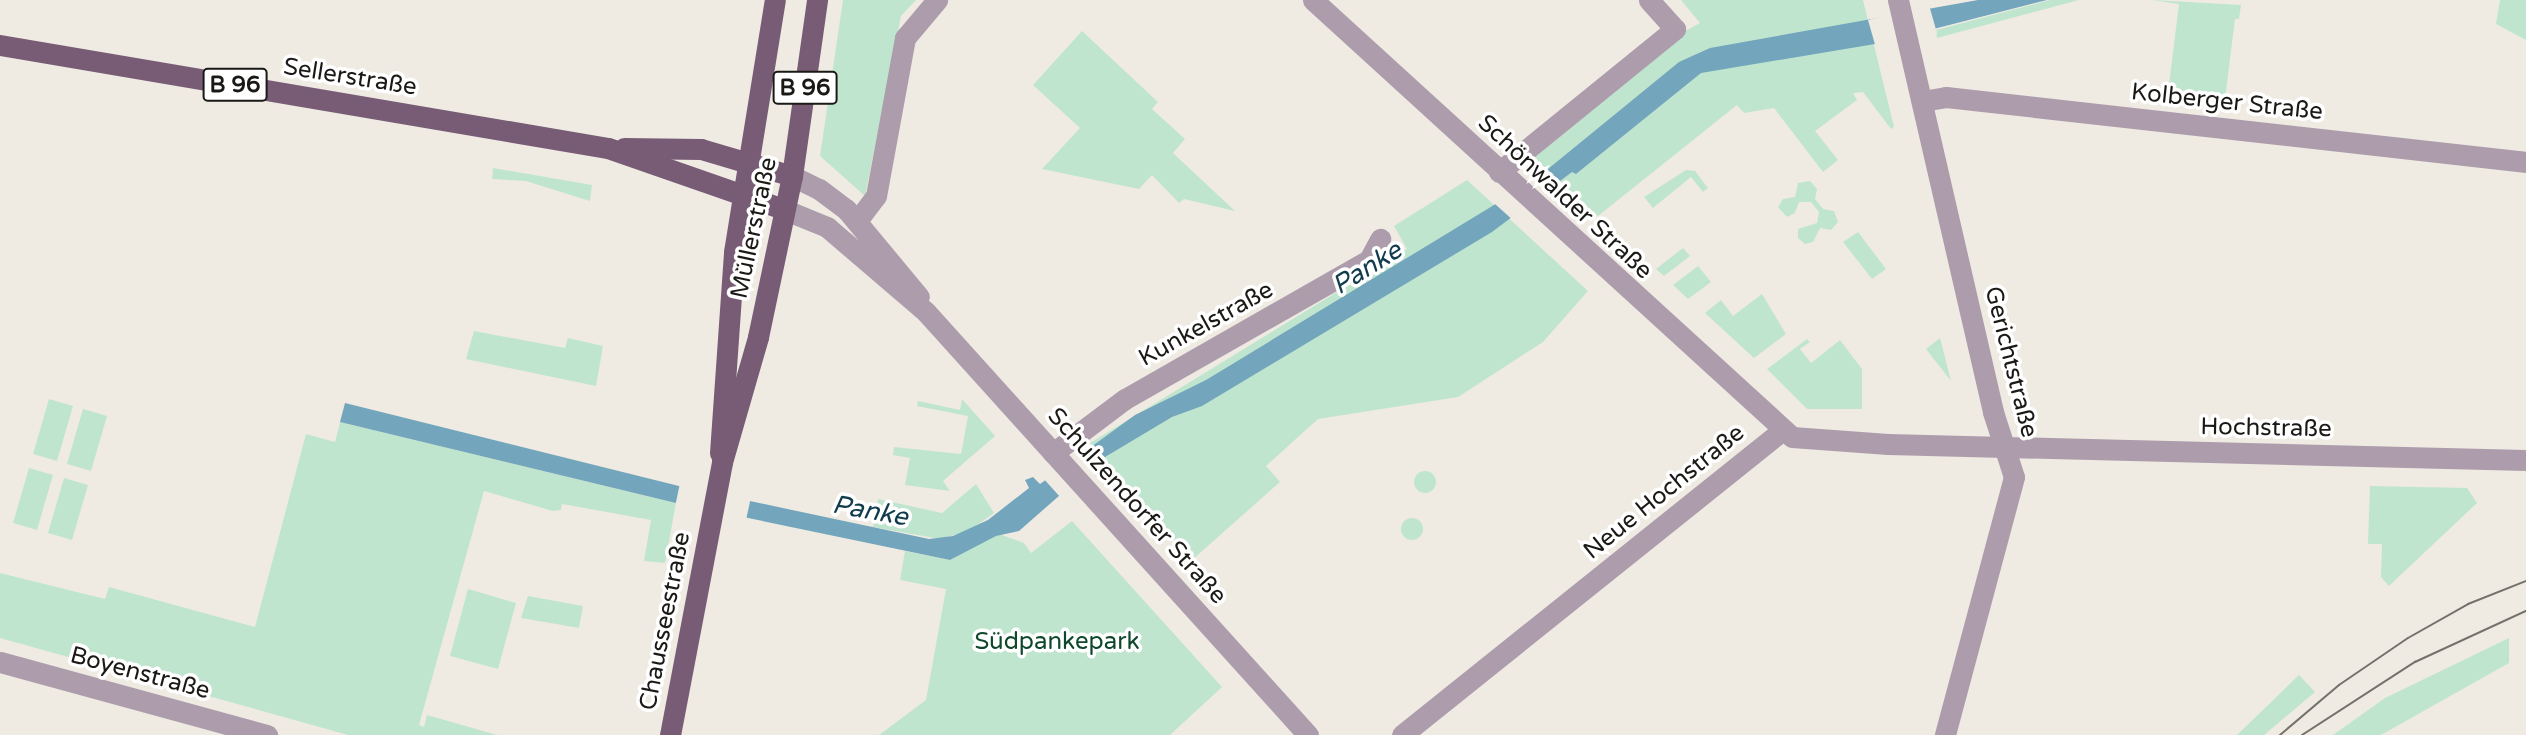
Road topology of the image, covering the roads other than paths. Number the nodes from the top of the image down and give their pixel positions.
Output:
1 (775, 0) edge
2 (817, 0) edge
3 (937, 0) edge
4 (1313, 0) edge
5 (1649, 0) edge
6 (1900, 6) edge
7 (0, 45) edge
8 (1922, 101) junction
9 (608, 148) junction
10 (2526, 162) edge
11 (751, 163) junction
12 (792, 176) junction
13 (1507, 179) junction
14 (745, 196) junction
15 (783, 209) junction
16 (857, 221) junction
17 (1380, 239) dead end
18 (926, 312) junction
19 (1783, 430) junction
20 (2005, 447) junction
21 (1057, 457) junction
22 (2526, 460) edge
23 (722, 462) junction
24 (713, 503) joint
25 (0, 662) edge
26 (267, 735) edge
27 (670, 735) edge
28 (1308, 735) edge
29 (1402, 735) edge
30 (1945, 735) edge

1 - 11 main road, Müllerstraße / B 96
2 - 12 main road, Müllerstraße / B 96
3 - 16 street
4 - 13 street, Schönwalder Straße
5 - 13 street
6 - 8 street, Gerichtstraße
7 - 9 main road, Sellerstraße / B 96
8 - 10 street, Kolberger Straße
8 - 20 street, Gerichtstraße
9 - 11 main road, Sellerstraße / B 96
9 - 14 main road, Sellerstraße / B 96
11 - 12 main road, Sellerstraße / B 96
11 - 14 main road, Müllerstraße / B 96
12 - 15 main road, Müllerstraße / B 96
12 - 16 street, Schulzendorfer Straße
13 - 19 street, Schönwalder Straße
14 - 15 main road, Sellerstraße / B 96
14 - 23 main road, Müllerstraße
15 - 18 street, Schulzendorfer Straße
15 - 23 main road, Müllerstraße
16 - 18 street, Schulzendorfer Straße
17 - 21 street, Kunkelstraße
18 - 21 street, Schulzendorfer Straße
19 - 20 street, Neue Hochstraße
19 - 29 street, Neue Hochstraße
20 - 22 street, Hochstraße
20 - 30 street, Gerichtstraße
21 - 28 street, Schulzendorfer Straße
23 - 24 main road, Müllerstraße
24 - 27 main road, Chausseestraße
25 - 26 street, Boyenstraße

